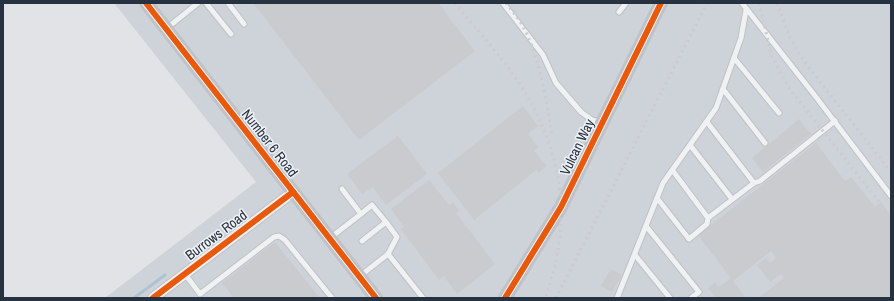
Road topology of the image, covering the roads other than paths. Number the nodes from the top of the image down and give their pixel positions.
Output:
1 (146, 3) edge
2 (198, 3) edge
3 (206, 3) edge
4 (228, 3) edge
5 (503, 3) edge
6 (626, 3) edge
7 (661, 3) edge
8 (742, 3) edge
9 (746, 10) junction
10 (619, 12) dead end
11 (244, 24) dead end
12 (166, 29) junction
13 (231, 34) dead end
14 (734, 58) junction
15 (723, 89) junction
16 (779, 113) dead end
17 (835, 121) junction
18 (707, 122) junction
19 (602, 123) junction
20 (765, 143) dead end
21 (690, 145) junction
22 (673, 171) junction
23 (754, 183) junction
24 (342, 189) dead end
25 (293, 192) junction
26 (891, 196) edge
27 (657, 198) junction
28 (732, 199) junction
29 (361, 214) junction
30 (708, 218) junction
31 (386, 222) junction
32 (646, 226) junction
33 (329, 238) junction
34 (362, 241) dead end
35 (388, 254) junction
36 (635, 255) junction
37 (185, 274) junction
38 (359, 277) junction
39 (202, 296) edge
40 (620, 297) edge
41 (153, 298) edge
42 (332, 298) edge
43 (376, 298) edge
44 (423, 298) edge
45 (505, 298) edge
46 (670, 298) edge
47 (691, 298) edge

1 - 12 street, Number 6 Road
2 - 12 lane
3 - 13 lane
4 - 11 lane
5 - 19 lane
6 - 10 lane
7 - 19 street, Vulcan Way
8 - 9 lane
9 - 14 lane
9 - 17 lane
12 - 25 street, Number 6 Road
14 - 15 lane
14 - 16 lane
15 - 18 lane
15 - 20 lane
17 - 23 lane
17 - 26 lane
18 - 21 lane
18 - 23 lane
19 - 45 street, Vulcan Way
21 - 22 lane
21 - 28 lane
22 - 27 lane
22 - 30 lane
23 - 28 lane
24 - 29 lane
25 - 33 street, Number 6 Road
25 - 37 street, Burrows Road
27 - 30 lane
27 - 32 lane
28 - 30 lane
29 - 31 lane
29 - 33 lane
31 - 34 lane
31 - 35 lane
32 - 36 lane
32 - 47 lane
33 - 38 street, Number 6 Road
35 - 38 lane
35 - 44 lane
36 - 40 lane
36 - 46 lane
37 - 39 lane
37 - 41 street, Burrows Road
38 - 43 street, Number 6 Road
39 - 42 lane

